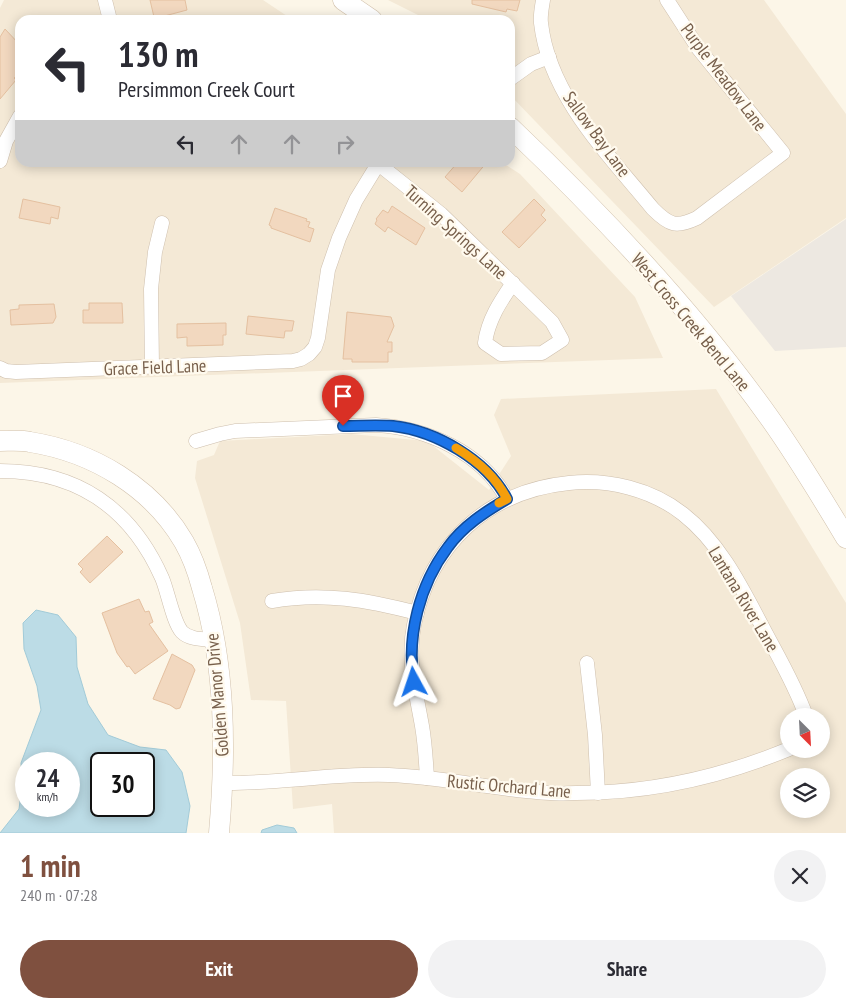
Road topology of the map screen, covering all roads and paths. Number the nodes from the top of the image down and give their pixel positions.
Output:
1 (106, 0) edge
2 (342, 0) edge
3 (543, 0) edge
4 (667, 0) edge
5 (109, 15) edge
6 (364, 15) edge
7 (549, 58) junction
8 (515, 75) edge
9 (15, 125) edge
10 (515, 132) edge
11 (0, 161) edge
12 (375, 167) edge
13 (382, 167) edge
14 (162, 223) dead end
15 (673, 224) joint
16 (513, 283) junction
17 (152, 367) junction
18 (0, 368) edge
19 (0, 440) edge
20 (196, 442) dead end
21 (0, 470) edge
22 (507, 499) junction
23 (846, 538) edge
24 (272, 601) dead end
25 (417, 613) junction
26 (214, 640) junction
27 (587, 663) dead end
28 (802, 708) edge
29 (780, 753) edge
30 (427, 778) junction
31 (223, 783) junction
32 (598, 793) junction
33 (219, 833) edge

1 - 5 street
2 - 6 main road
3 - 7 street, Sallow Bay Lane
4 - 15 street, Purple Meadow Lane
7 - 8 street
7 - 15 street, Sallow Bay Lane
9 - 11 street
10 - 23 main road, West Cross Creek Bend Lane
12 - 17 street, Grace Field Lane
13 - 16 street, Turning Springs Lane
14 - 17 street
16 - 16 street, Turning Springs Lane
17 - 18 street, Grace Field Lane
19 - 26 main road, Golden Manor Drive
20 - 22 street
21 - 26 street
22 - 25 street, Lantana River Lane
22 - 28 street, Lantana River Lane
24 - 25 street
25 - 30 street, Lantana River Lane
26 - 31 main road, Golden Manor Drive
27 - 32 street
29 - 32 street, Rustic Orchard Lane
30 - 31 street, Rustic Orchard Lane
30 - 32 street, Rustic Orchard Lane
31 - 33 main road, Golden Manor Drive

